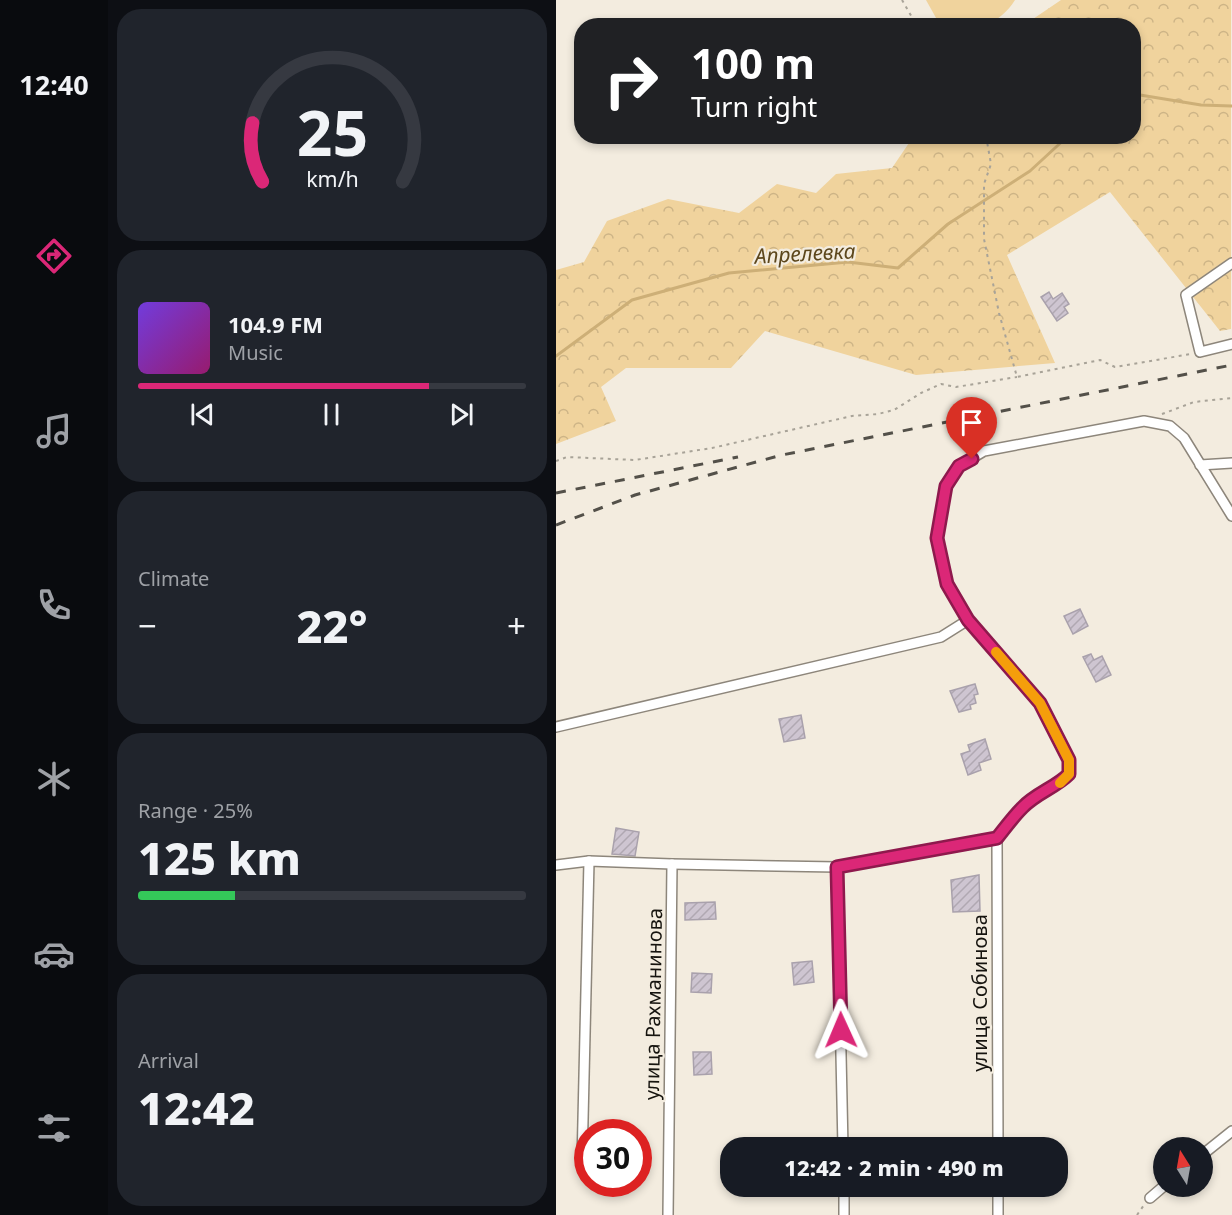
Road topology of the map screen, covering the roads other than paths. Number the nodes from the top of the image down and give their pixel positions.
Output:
1 (1231, 263) edge
2 (1231, 344) edge
3 (1231, 463) edge
4 (1200, 465) junction
5 (1231, 516) edge
6 (968, 620) junction
7 (556, 727) edge
8 (997, 838) junction
9 (589, 861) junction
10 (672, 864) junction
11 (556, 865) edge
12 (837, 867) junction
13 (583, 1119) edge
14 (1231, 1131) edge
15 (843, 1137) edge
16 (998, 1137) edge
17 (1213, 1146) edge
18 (1153, 1195) edge
19 (844, 1197) edge
20 (998, 1197) edge
21 (1150, 1198) dead end
22 (668, 1215) edge
23 (844, 1215) edge
24 (998, 1215) edge

1 - 2 street
3 - 4 street
4 - 5 street
4 - 6 street
6 - 7 street
6 - 8 street
8 - 12 street
8 - 16 street, улица Собинова
9 - 10 street
9 - 11 street
9 - 13 street
10 - 12 street
10 - 22 street, улица Рахманинова
12 - 15 street
14 - 17 street
18 - 21 street
19 - 23 street
20 - 24 street

